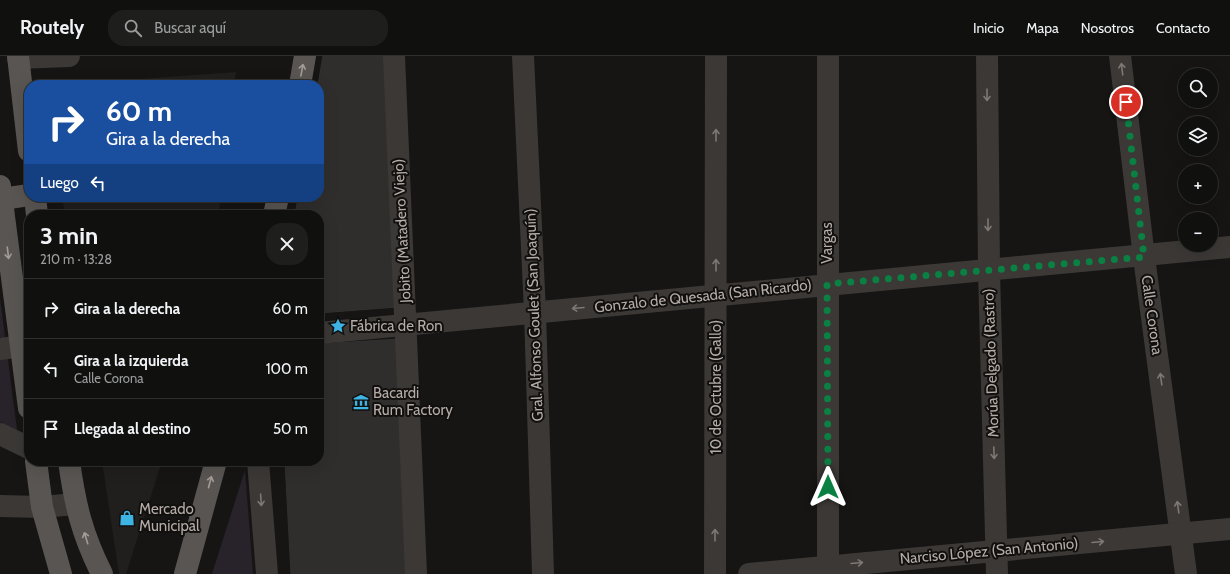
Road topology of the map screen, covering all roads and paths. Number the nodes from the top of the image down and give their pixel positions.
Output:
1 (69, 56) edge
2 (305, 56) edge
3 (394, 56) edge
4 (523, 56) edge
5 (716, 56) edge
6 (828, 56) edge
7 (987, 56) edge
8 (1120, 56) edge
9 (18, 57) edge
10 (301, 80) edge
11 (24, 108) edge
12 (1, 194) edge
13 (24, 195) edge
14 (1230, 247) edge
15 (1144, 257) junction
16 (989, 271) junction
17 (827, 284) junction
18 (716, 295) junction
19 (535, 312) junction
20 (406, 324) junction
21 (324, 332) edge
22 (16, 347) edge
23 (24, 385) edge
24 (0, 434) edge
25 (24, 446) edge
26 (37, 466) edge
27 (70, 466) edge
28 (215, 466) edge
29 (258, 466) edge
30 (75, 504) junction
31 (0, 506) edge
32 (42, 507) junction
33 (1230, 529) edge
34 (1182, 535) junction
35 (997, 551) junction
36 (828, 570) edge
37 (61, 574) edge
38 (102, 574) edge
39 (185, 574) edge
40 (266, 574) edge
41 (416, 574) edge
42 (543, 574) edge
43 (715, 574) edge
44 (749, 574) edge
45 (996, 574) edge
46 (1186, 574) edge

1 - 9 street
10 -> 2 main road
3 - 20 street, Jobito (Matadero Viejo)
4 - 19 street, Gral. Alfonso Goulet (San Joaquín)
18 -> 5 street, 10 de Octubre (Gallo)
6 - 17 street, Vargas
7 -> 16 street, Morúa Delgado (Rastro)
15 -> 8 street, Calle Corona
9 - 11 main road
12 - 13 main road
12 -> 22 main road
14 - 15 street, Gonzalo de Quesada (San Ricardo)
15 - 16 street, Gonzalo de Quesada (San Ricardo)
34 -> 15 street, Calle Corona
16 - 17 street, Gonzalo de Quesada (San Ricardo)
16 -> 35 street, Morúa Delgado (Rastro)
17 - 18 street, Gonzalo de Quesada (San Ricardo)
17 - 36 street, Vargas
18 -> 19 street, Gonzalo de Quesada (San Ricardo)
43 -> 18 street, 10 de Octubre (Gallo)
19 - 20 street, Gonzalo de Quesada (San Ricardo)
19 - 42 street, Gral. Alfonso Goulet (San Joaquín)
20 - 21 street, Gonzalo de Quesada (San Ricardo)
20 - 41 street, Jobito (Matadero Viejo)
22 - 23 main road
24 - 25 street
26 - 32 main road
27 - 30 main road
39 -> 28 main road
29 -> 40 street
30 - 32 street
38 -> 30 main road
31 - 32 street
32 - 37 main road
33 - 34 street, Narciso López (San Antonio)
35 -> 34 street, Narciso López (San Antonio)
34 - 46 street, Calle Corona
36 -> 35 street, Narciso López (San Antonio)
35 - 45 street, Morúa Delgado (Rastro)
36 - 44 street, Narciso López (San Antonio)

